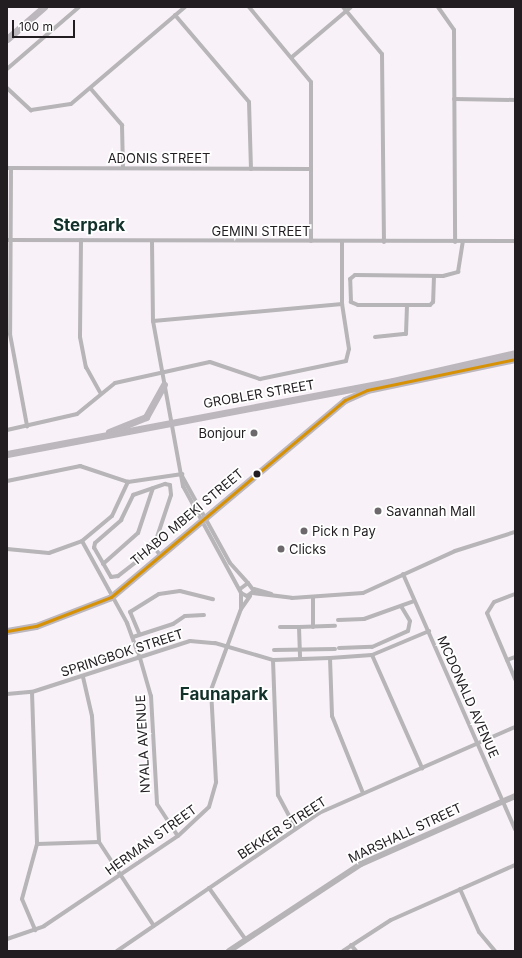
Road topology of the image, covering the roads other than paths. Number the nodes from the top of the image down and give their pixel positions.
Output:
1 (37, 7) edge
2 (44, 7) edge
3 (79, 7) edge
4 (185, 7) edge
5 (249, 7) edge
6 (343, 7) edge
7 (351, 7) edge
8 (438, 7) edge
9 (347, 11) junction
10 (175, 15) junction
11 (7, 33) edge
12 (7, 39) edge
13 (292, 57) junction
14 (7, 69) edge
15 (7, 88) edge
16 (91, 89) junction
17 (454, 99) junction
18 (515, 100) edge
19 (9, 168) edge
20 (124, 168) junction
21 (251, 169) junction
22 (311, 169) junction
23 (8, 240) edge
24 (81, 240) junction
25 (152, 241) junction
26 (311, 241) junction
27 (342, 241) junction
28 (515, 241) edge
29 (384, 242) junction
30 (455, 242) junction
31 (463, 242) junction
32 (434, 276) junction
33 (342, 304) junction
34 (407, 306) junction
35 (153, 321) junction
36 (375, 337) dead end
37 (515, 353) edge
38 (515, 359) edge
39 (160, 372) junction
40 (399, 379) junction
41 (164, 385) junction
42 (368, 390) junction
43 (100, 392) junction
44 (320, 395) junction
45 (172, 421) junction
46 (28, 426) junction
47 (7, 430) edge
48 (104, 436) junction
49 (7, 454) edge
50 (182, 475) junction
51 (7, 481) edge
52 (128, 482) junction
53 (153, 488) junction
54 (202, 521) junction
55 (515, 532) edge
56 (82, 541) junction
57 (152, 545) junction
58 (7, 549) edge
59 (160, 555) junction
60 (103, 564) junction
61 (403, 574) junction
62 (248, 583) junction
63 (241, 591) junction
64 (252, 592) junction
65 (515, 594) edge
66 (111, 597) junction
67 (313, 597) junction
68 (213, 599) dead end
69 (414, 601) junction
70 (401, 606) junction
71 (241, 608) junction
72 (204, 615) dead end
73 (338, 620) dead end
74 (335, 626) dead end
75 (280, 627) dead end
76 (299, 627) junction
77 (313, 627) junction
78 (7, 631) edge
79 (429, 632) junction
80 (139, 633) junction
81 (133, 637) junction
82 (228, 646) junction
83 (299, 649) junction
84 (274, 650) dead end
85 (372, 655) junction
86 (515, 657) edge
87 (140, 658) junction
88 (330, 658) junction
89 (300, 659) junction
90 (273, 660) junction
91 (507, 660) junction
92 (83, 677) junction
93 (515, 679) edge
94 (32, 692) junction
95 (7, 694) edge
96 (515, 727) edge
97 (477, 743) junction
98 (422, 768) junction
99 (363, 793) junction
100 (515, 796) edge
101 (503, 801) junction
102 (296, 829) junction
103 (515, 829) edge
104 (178, 836) junction
105 (99, 842) junction
106 (37, 844) junction
107 (515, 865) edge
108 (119, 877) junction
109 (209, 888) junction
110 (460, 889) junction
111 (154, 926) junction
112 (35, 930) junction
113 (7, 939) edge
114 (246, 940) junction
115 (351, 945) junction
116 (117, 951) edge
117 (229, 951) edge
118 (343, 951) edge
119 (356, 951) edge
120 (495, 951) edge

1 - 11 main road
2 - 12 main road
3 - 14 street
4 - 10 street
5 - 13 street
6 - 9 street
7 - 9 street
8 - 17 street
9 - 13 street
9 - 29 street
10 - 16 street
10 - 21 street
13 - 22 street
15 - 16 street
16 - 20 street
17 - 18 street
17 - 30 street
19 - 20 street, ADONIS STREET
19 - 23 street
20 - 21 street, ADONIS STREET
21 - 22 street, ADONIS STREET
22 - 26 street
23 - 24 street, GEMINI STREET
23 - 46 street
24 - 25 street, GEMINI STREET
24 - 43 street
25 - 26 street, GEMINI STREET
25 - 35 street
26 - 27 street, GEMINI STREET
27 - 29 street, GEMINI STREET
27 - 33 street
28 - 31 street, GEMINI STREET
29 - 30 street, GEMINI STREET
30 - 31 street, GEMINI STREET
31 - 32 street
32 - 34 street
32 - 34 street
33 - 35 street
33 - 39 street, GROBLER STREET
34 - 36 street
35 - 39 street
37 - 40 main road, GROBLER STREET
38 - 42 main road
39 - 41 street
39 - 43 street, GROBLER STREET
40 - 42 main road
40 - 44 main road, GROBLER STREET
41 - 45 street
41 - 48 main road
42 - 44 main road
42 - 54 main road, THABO MBEKI STREET
43 - 46 street, GROBLER STREET
44 - 45 main road, GROBLER STREET
45 - 48 main road, GROBLER STREET
45 - 50 street
46 - 47 street, GROBLER STREET
48 - 49 main road, GROBLER STREET
50 - 52 street
50 - 54 street
51 - 52 street
52 - 56 street
53 - 57 street
53 - 60 street
53 - 60 street
54 - 59 main road, THABO MBEKI STREET
54 - 62 street
54 - 63 street
55 - 61 street
56 - 58 street
56 - 66 street, NYALA AVENUE
57 - 59 street
57 - 60 street
59 - 66 main road, THABO MBEKI STREET
61 - 67 street
61 - 69 street, MCDONALD AVENUE
62 - 63 street
62 - 64 street
63 - 64 street
63 - 71 street, HERMAN STREET
64 - 67 street
64 - 71 street, HERMAN STREET
65 - 91 street
66 - 78 main road, THABO MBEKI STREET
66 - 81 street, NYALA AVENUE
67 - 77 street
68 - 80 street
69 - 70 street
69 - 79 street, MCDONALD AVENUE
70 - 73 street
70 - 83 street
71 - 82 street, HERMAN STREET
72 - 80 street
74 - 77 street
75 - 76 street
76 - 77 street
76 - 83 street
79 - 85 street, SPRINGBOK STREET
79 - 97 street, MCDONALD AVENUE
80 - 81 street
81 - 87 street, NYALA AVENUE
82 - 87 street, SPRINGBOK STREET
82 - 90 street, SPRINGBOK STREET
82 - 104 street, HERMAN STREET
83 - 84 street
83 - 89 street
85 - 88 street, SPRINGBOK STREET
85 - 98 street
86 - 91 street
87 - 92 street, SPRINGBOK STREET
87 - 104 street, NYALA AVENUE
88 - 89 street, SPRINGBOK STREET
88 - 99 street
89 - 90 street, SPRINGBOK STREET
90 - 102 street
91 - 93 street
92 - 94 street, SPRINGBOK STREET
92 - 105 street
94 - 95 street, SPRINGBOK STREET
94 - 106 street
96 - 97 street, BEKKER STREET
97 - 98 street, BEKKER STREET
97 - 101 street, MCDONALD AVENUE
98 - 99 street, BEKKER STREET
99 - 102 street, BEKKER STREET
100 - 101 street, MARSHALL STREET
101 - 103 street, MCDONALD AVENUE
101 - 114 street, MARSHALL STREET
102 - 109 street, BEKKER STREET
104 - 108 street, HERMAN STREET
105 - 106 street
105 - 108 street
106 - 112 street
107 - 110 street
108 - 111 street
108 - 112 street, HERMAN STREET
109 - 111 street, BEKKER STREET
109 - 114 street
110 - 115 street
110 - 120 street
111 - 116 street, BEKKER STREET
112 - 113 street, HERMAN STREET
114 - 117 street, MARSHALL STREET
115 - 118 street
115 - 119 street

